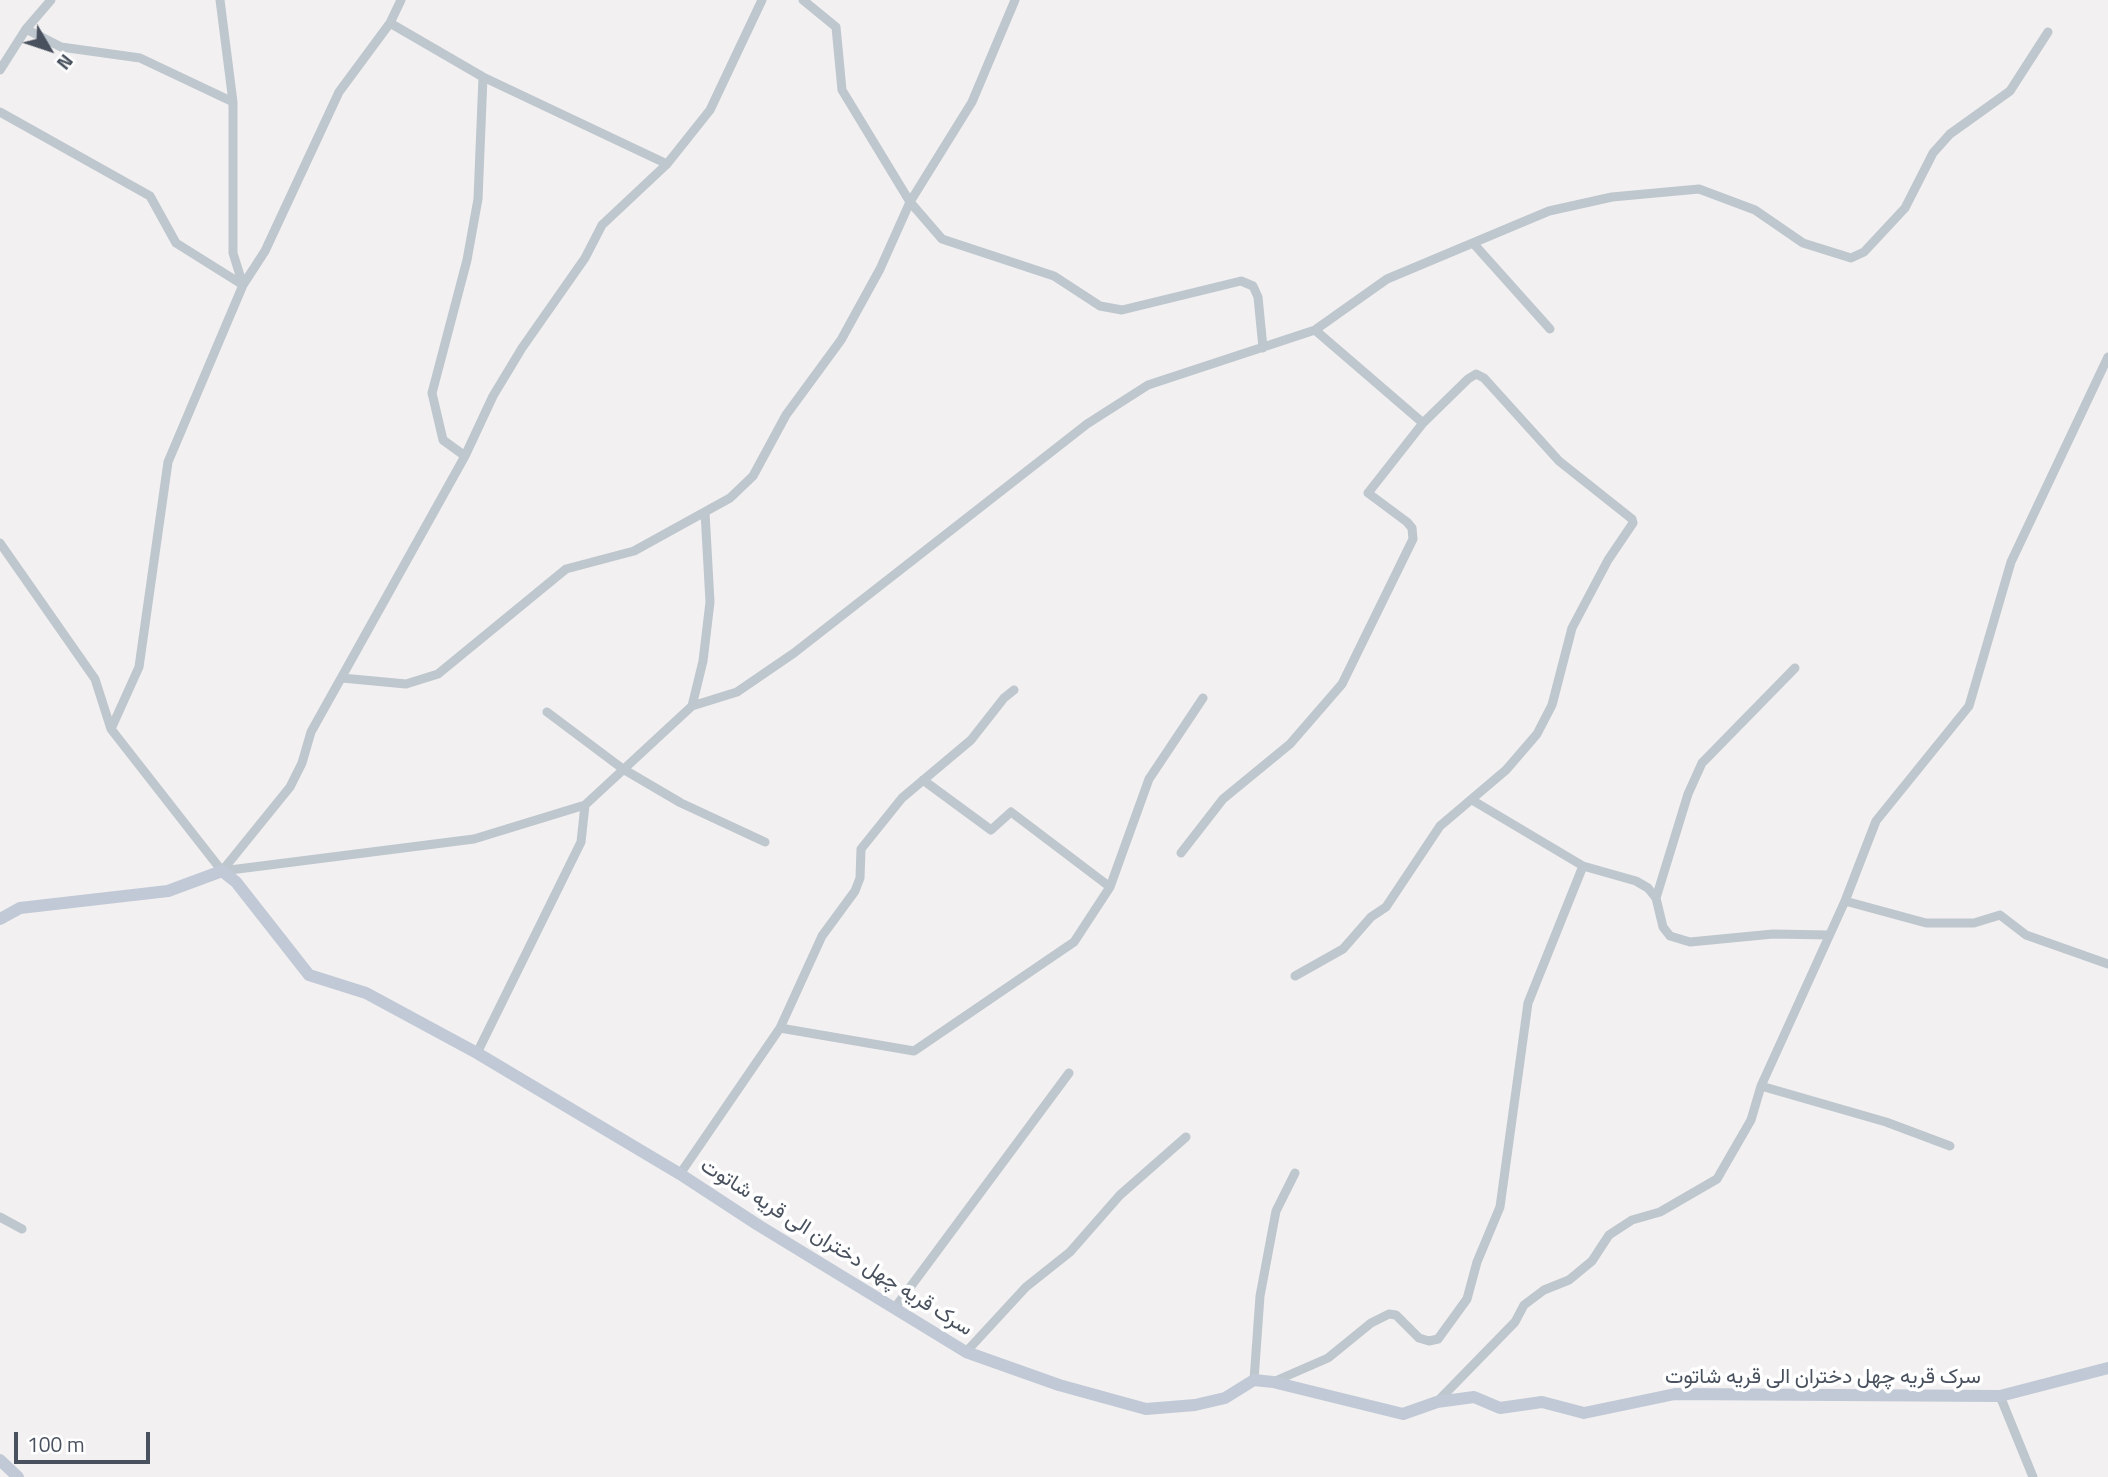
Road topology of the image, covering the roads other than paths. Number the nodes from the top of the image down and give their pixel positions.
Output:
1 (51, 0) edge
2 (220, 0) edge
3 (401, 0) edge
4 (762, 0) edge
5 (803, 0) edge
6 (1014, 0) edge
7 (390, 23) junction
8 (26, 29) junction
9 (2049, 32) dead end
10 (0, 70) edge
11 (484, 77) junction
12 (233, 102) junction
13 (0, 112) edge
14 (667, 163) junction
15 (910, 202) junction
16 (1473, 243) junction
17 (243, 285) junction
18 (1550, 329) dead end
19 (1315, 330) junction
20 (1264, 348) junction
21 (2108, 358) edge
22 (1423, 424) junction
23 (465, 456) junction
24 (705, 512) junction
25 (0, 543) edge
26 (1795, 668) dead end
27 (342, 678) junction
28 (1014, 690) dead end
29 (1203, 698) dead end
30 (692, 706) junction
31 (547, 712) dead end
32 (111, 729) junction
33 (623, 769) junction
34 (923, 780) junction
35 (1472, 800) junction
36 (585, 805) junction
37 (765, 842) dead end
38 (1181, 853) dead end
39 (1583, 866) junction
40 (222, 871) junction
41 (1110, 887) junction
42 (1656, 898) junction
43 (1845, 901) junction
44 (0, 919) edge
45 (1829, 936) junction
46 (2108, 964) edge
47 (1294, 976) dead end
48 (780, 1028) junction
49 (477, 1053) junction
50 (1069, 1073) dead end
51 (1761, 1086) junction
52 (1186, 1137) dead end
53 (1950, 1146) dead end
54 (1295, 1173) dead end
55 (680, 1174) junction
56 (0, 1217) edge
57 (22, 1229) dead end
58 (894, 1309) junction
59 (966, 1352) junction
60 (2108, 1368) edge
61 (1254, 1380) junction
62 (1273, 1382) junction
63 (2000, 1396) junction
64 (1437, 1402) junction
65 (0, 1460) edge
66 (18, 1477) edge
67 (2033, 1477) edge

1 - 8 street
2 - 12 street
3 - 7 street
4 - 14 street
5 - 15 street
6 - 15 street
7 - 11 street
7 - 17 street
8 - 10 street
8 - 12 street
9 - 16 street
11 - 14 street
11 - 23 street
12 - 17 street
13 - 17 street
14 - 23 street
15 - 20 street
15 - 24 street
16 - 18 street
16 - 19 street
17 - 32 street
19 - 20 street
19 - 22 street
20 - 30 street
21 - 43 street
22 - 35 street
22 - 38 street
23 - 27 street
24 - 27 street
24 - 30 street
25 - 32 street
26 - 42 street
27 - 40 street
28 - 34 street
29 - 41 street
30 - 33 street
31 - 33 street
32 - 40 street
33 - 36 street
33 - 37 street
34 - 41 street
34 - 48 street
35 - 39 street
35 - 47 street
36 - 40 street
36 - 49 street
39 - 42 street
39 - 62 street
40 - 44 street
40 - 49 street, سرک قریه چهل دختران الی قریه شاتوت
41 - 48 street
42 - 45 street
43 - 45 street
43 - 46 street
45 - 51 street
48 - 55 street
49 - 55 street, سرک قریه چهل دختران الی قریه شاتوت
50 - 58 street
51 - 53 street
51 - 64 street
52 - 59 street
54 - 61 street
55 - 58 street, سرک قریه چهل دختران الی قریه شاتوت
56 - 57 street
58 - 59 street, سرک قریه چهل دختران الی قریه شاتوت
59 - 61 street, سرک قریه چهل دختران الی قریه شاتوت
60 - 63 street, سرک قریه چهل دختران الی قریه شاتوت
61 - 62 street, سرک قریه چهل دختران الی قریه شاتوت
62 - 64 street, سرک قریه چهل دختران الی قریه شاتوت
63 - 64 street, سرک قریه چهل دختران الی قریه شاتوت
63 - 67 street
65 - 66 street

